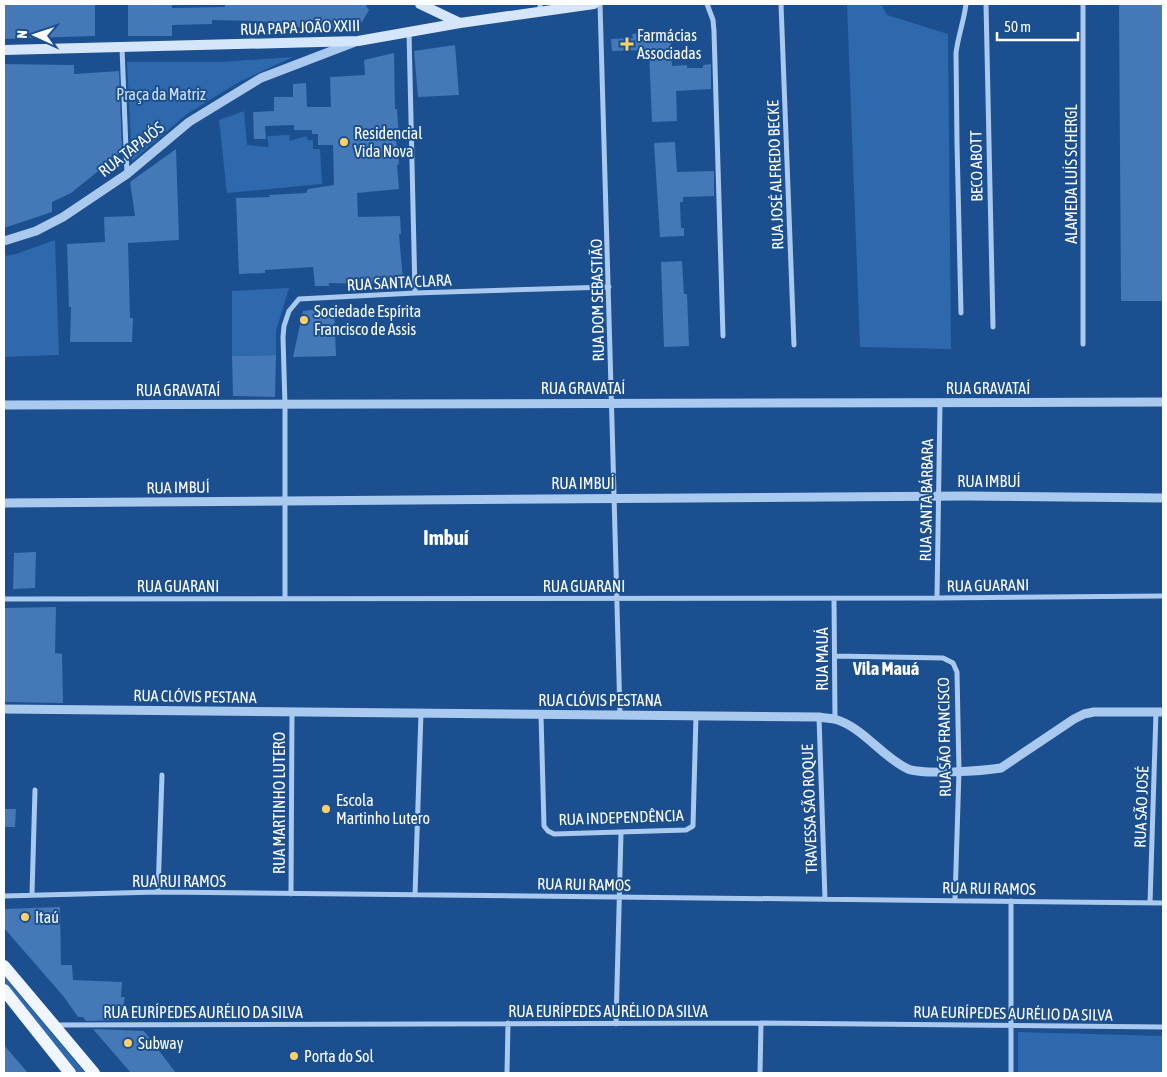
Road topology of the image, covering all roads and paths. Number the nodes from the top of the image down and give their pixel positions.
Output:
1 (421, 4) edge
2 (594, 4) edge
3 (600, 4) edge
4 (707, 4) edge
5 (781, 4) edge
6 (966, 4) edge
7 (986, 4) edge
8 (1083, 4) edge
9 (540, 8) edge
10 (460, 23) junction
11 (409, 32) junction
12 (358, 41) junction
13 (122, 48) junction
14 (4, 50) edge
15 (127, 174) junction
16 (4, 241) edge
17 (610, 287) junction
18 (415, 293) junction
19 (961, 313) dead end
20 (993, 327) dead end
21 (723, 336) dead end
22 (1083, 344) dead end
23 (794, 345) dead end
24 (1163, 402) edge
25 (611, 403) junction
26 (940, 403) junction
27 (4, 405) edge
28 (285, 405) junction
29 (938, 496) junction
30 (614, 498) junction
31 (1163, 498) edge
32 (285, 500) junction
33 (4, 504) edge
34 (1163, 596) edge
35 (285, 598) junction
36 (617, 598) junction
37 (834, 598) junction
38 (937, 598) junction
39 (4, 599) edge
40 (835, 656) junction
41 (4, 709) edge
42 (292, 712) junction
43 (1160, 712) edge
44 (421, 713) junction
45 (541, 715) junction
46 (696, 715) junction
47 (620, 716) junction
48 (819, 717) junction
49 (835, 720) junction
50 (959, 771) junction
51 (162, 775) dead end
52 (35, 790) dead end
53 (621, 833) junction
54 (158, 892) junction
55 (32, 894) junction
56 (291, 894) junction
57 (415, 895) junction
58 (4, 896) edge
59 (619, 897) junction
60 (825, 899) junction
61 (955, 900) junction
62 (1010, 901) junction
63 (1150, 902) junction
64 (1163, 903) edge
65 (4, 966) edge
66 (4, 990) edge
67 (508, 1023) junction
68 (761, 1023) junction
69 (616, 1024) junction
70 (53, 1026) junction
71 (1011, 1026) junction
72 (1163, 1027) edge
73 (70, 1073) edge
74 (93, 1073) edge
75 (507, 1073) edge
76 (760, 1073) edge
77 (1011, 1073) edge

1 - 10 main road
2 - 9 main road, RUA PAPA JOÃO XXIII
3 - 17 street, RUA DOM SEBASTIÃO
4 - 21 street
5 - 23 street, RUA JOSÉ ALFREDO BECKE
6 - 19 street
7 - 20 street, BECO ABOTT
8 - 22 street, ALAMEDA LUÍS SCHERGL
9 - 10 main road, RUA PAPA JOÃO XXIII
10 - 11 main road, RUA PAPA JOÃO XXIII
11 - 12 main road, RUA PAPA JOÃO XXIII
11 - 18 street
12 - 13 main road, RUA PAPA JOÃO XXIII
12 - 15 street, RUA TAPAJÓS
13 - 14 main road, RUA PAPA JOÃO XXIII
13 - 15 street
15 - 16 street, RUA TAPAJÓS
17 - 18 street, RUA SANTA CLARA
17 - 25 street, RUA DOM SEBASTIÃO
18 - 28 street, RUA SANTA CLARA
24 - 26 street, RUA GRAVATAÍ
25 - 26 street, RUA GRAVATAÍ
25 - 28 street, RUA GRAVATAÍ
25 - 30 street, RUA DOM SEBASTIÃO
26 - 29 street, RUA SANTA BÁRBARA
27 - 28 street, RUA GRAVATAÍ
28 - 32 street
29 - 30 street, RUA IMBUÍ
29 - 31 street, RUA IMBUÍ
29 - 38 street, RUA SANTA BÁRBARA
30 - 32 street, RUA IMBUÍ
30 - 36 street, RUA DOM SEBASTIÃO
32 - 33 street, RUA IMBUÍ
32 - 35 street
34 - 38 street, RUA GUARANI
35 - 36 street, RUA GUARANI
35 - 39 street, RUA GUARANI
36 - 37 street, RUA GUARANI
36 - 47 street, RUA DOM SEBASTIÃO
37 - 38 street, RUA GUARANI
37 - 40 street, RUA MAUÁ
40 - 49 street, RUA MAUÁ
40 - 50 street, RUA SÃO FRANCISCO
41 - 42 street, RUA CLÓVIS PESTANA
42 - 44 street, RUA CLÓVIS PESTANA
42 - 56 street, RUA MARTINHO LUTERO
43 - 50 street, RUA CLÓVIS PESTANA
43 - 63 street, RUA SÃO JOSÉ
44 - 45 street, RUA CLÓVIS PESTANA
44 - 57 street
45 - 47 street, RUA CLÓVIS PESTANA
45 - 53 street, RUA INDEPENDÊNCIA
46 - 47 street, RUA CLÓVIS PESTANA
46 - 48 street, RUA CLÓVIS PESTANA
46 - 53 street, RUA INDEPENDÊNCIA
48 - 49 street, RUA CLÓVIS PESTANA
48 - 60 street, TRAVESSA SÃO ROQUE
49 - 50 street, RUA CLÓVIS PESTANA
50 - 61 street, RUA SÃO FRANCISCO
51 - 54 street
52 - 55 street
53 - 59 street
54 - 55 street, RUA RUI RAMOS
54 - 56 street, RUA RUI RAMOS
55 - 58 street, RUA RUI RAMOS
56 - 57 street, RUA RUI RAMOS
57 - 59 street, RUA RUI RAMOS
59 - 60 street, RUA RUI RAMOS
59 - 69 street
60 - 61 street, RUA RUI RAMOS
61 - 62 street, RUA RUI RAMOS
62 - 63 street, RUA RUI RAMOS
62 - 71 street
63 - 64 street, RUA RUI RAMOS
65 - 70 main road
66 - 73 main road
67 - 69 street, RUA EURÍPEDES AURÉLIO DA SILVA
67 - 70 street, RUA EURÍPEDES AURÉLIO DA SILVA
67 - 75 street
68 - 69 street, RUA EURÍPEDES AURÉLIO DA SILVA
68 - 71 street, RUA EURÍPEDES AURÉLIO DA SILVA
68 - 76 street
70 - 74 main road
71 - 72 street, RUA EURÍPEDES AURÉLIO DA SILVA
71 - 77 street

